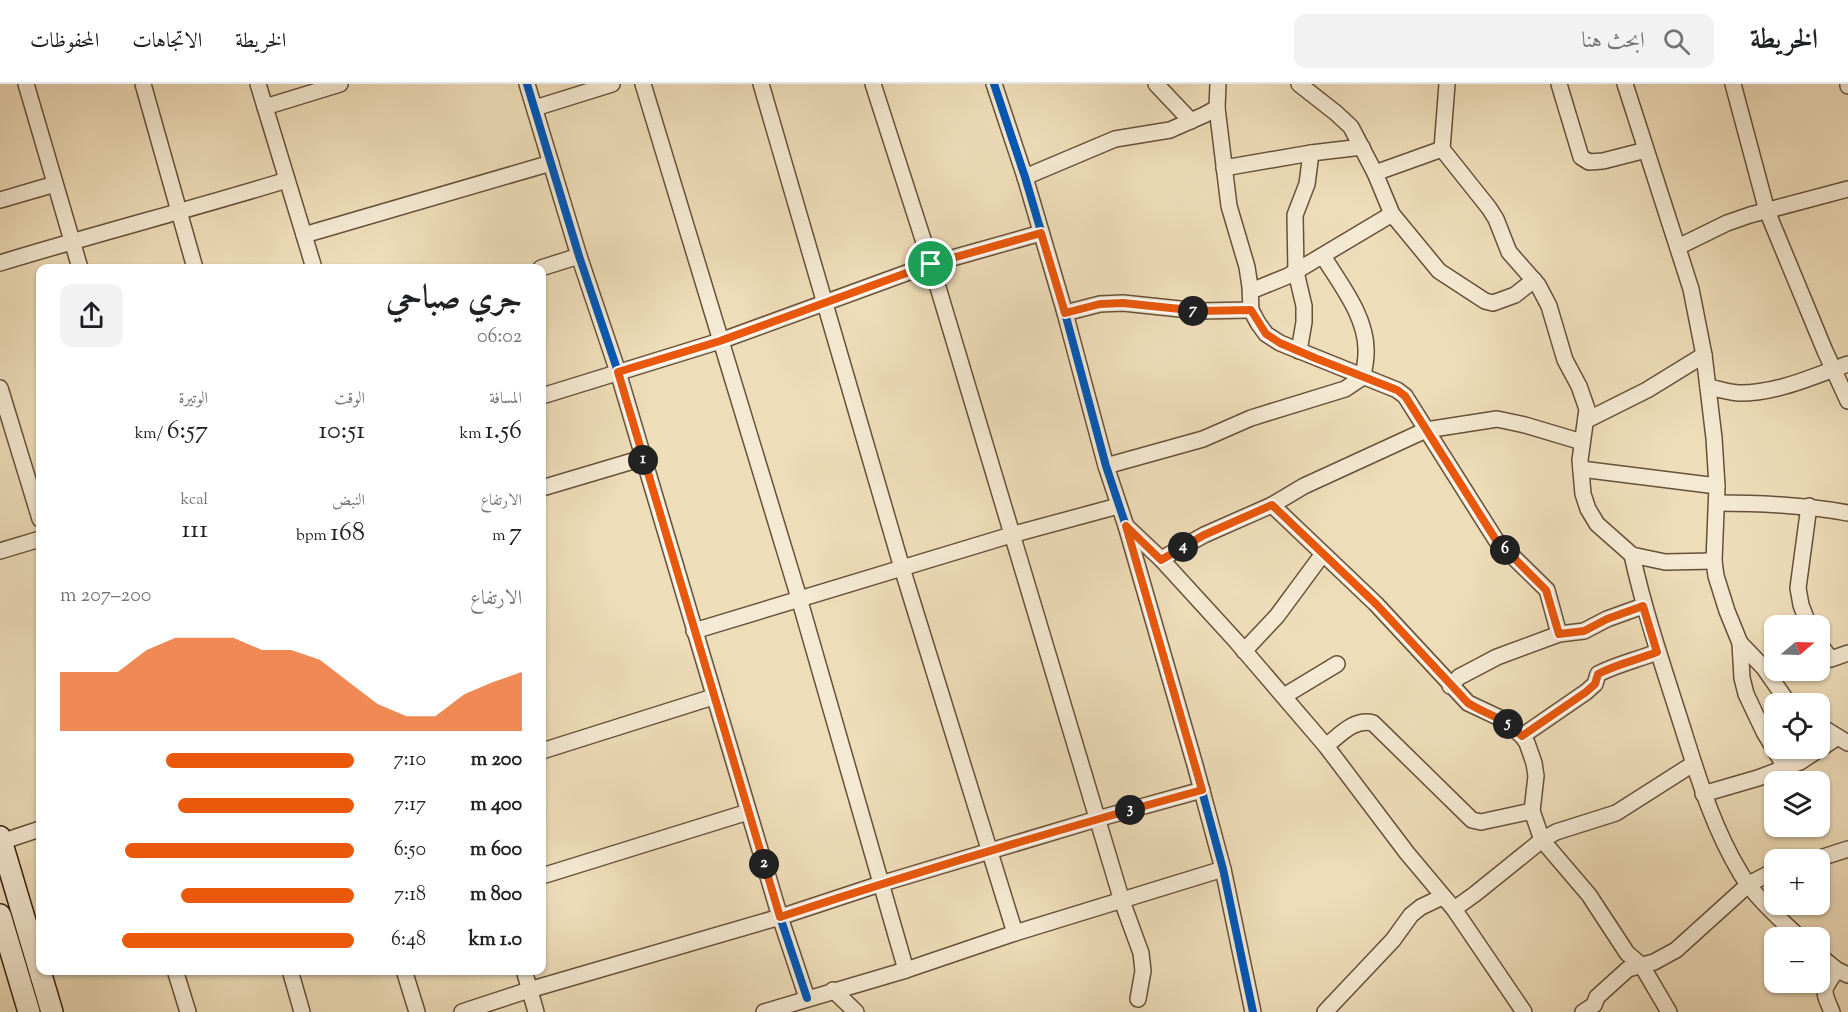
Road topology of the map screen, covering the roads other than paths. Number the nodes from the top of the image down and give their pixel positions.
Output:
1 (26, 84) edge
2 (143, 84) edge
3 (258, 84) edge
4 (340, 84) edge
5 (527, 84) edge
6 (612, 84) edge
7 (643, 84) edge
8 (761, 84) edge
9 (873, 84) edge
10 (994, 84) edge
11 (1156, 84) edge
12 (1218, 84) edge
13 (1299, 84) edge
14 (1448, 84) edge
15 (1559, 84) edge
16 (1625, 84) edge
17 (1733, 84) edge
18 (265, 107) junction
19 (535, 108) junction
20 (1217, 108) junction
21 (1191, 121) junction
22 (1362, 147) junction
23 (1442, 149) junction
24 (1646, 150) junction
25 (1311, 153) junction
26 (551, 163) junction
27 (1224, 168) junction
28 (1375, 173) junction
29 (1025, 177) junction
30 (287, 180) junction
31 (55, 184) junction
32 (1848, 189) edge
33 (0, 200) edge
34 (1767, 211) junction
35 (179, 213) junction
36 (1392, 214) junction
37 (1041, 233) junction
38 (304, 236) junction
39 (72, 241) junction
40 (1678, 247) junction
41 (579, 256) junction
42 (1323, 256) junction
43 (0, 263) edge
44 (79, 264) edge
45 (194, 264) edge
46 (313, 264) edge
47 (931, 264) junction
48 (546, 266) edge
49 (1296, 272) junction
50 (1534, 280) junction
51 (1251, 291) junction
52 (824, 303) junction
53 (1251, 310) junction
54 (1065, 313) junction
55 (720, 341) junction
56 (1299, 351) junction
57 (1704, 355) junction
58 (1841, 367) edge
59 (618, 372) junction
60 (1362, 377) junction
61 (1708, 387) junction
62 (0, 388) edge
63 (546, 395) edge
64 (1848, 401) edge
65 (1587, 420) junction
66 (1426, 430) junction
67 (1582, 442) junction
68 (643, 458) junction
69 (1106, 466) junction
70 (1581, 470) junction
71 (1717, 486) junction
72 (546, 487) edge
73 (1717, 504) junction
74 (1272, 505) junction
75 (36, 506) edge
76 (1118, 506) junction
77 (1809, 506) junction
78 (1848, 513) edge
79 (1126, 526) junction
80 (1011, 535) junction
81 (36, 540) edge
82 (0, 551) edge
83 (1322, 555) junction
84 (1632, 555) junction
85 (1161, 560) junction
86 (1714, 561) junction
87 (902, 568) junction
88 (799, 598) junction
89 (1643, 606) junction
90 (1805, 615) edge
91 (694, 631) junction
92 (1559, 634) junction
93 (1740, 643) junction
94 (1244, 651) junction
95 (1657, 652) junction
96 (1848, 653) edge
97 (1830, 657) edge
98 (1337, 664) dead end
99 (1450, 686) junction
100 (1781, 693) edge
101 (1284, 696) junction
102 (713, 697) junction
103 (1830, 732) edge
104 (1522, 736) junction
105 (1843, 740) edge
106 (1326, 746) junction
107 (546, 749) edge
108 (1693, 764) junction
109 (1785, 767) junction
110 (1202, 790) junction
111 (1703, 794) junction
112 (1532, 811) junction
113 (748, 812) junction
114 (1097, 819) junction
115 (36, 830) edge
116 (1, 840) edge
117 (1542, 840) junction
118 (1848, 849) edge
119 (988, 853) junction
120 (1830, 855) edge
121 (1223, 869) junction
122 (546, 875) edge
123 (1764, 876) edge
124 (880, 884) junction
125 (1749, 884) junction
126 (1442, 897) junction
127 (1122, 901) junction
128 (1454, 909) junction
129 (0, 915) edge
130 (780, 917) junction
131 (1789, 927) edge
132 (1015, 933) junction
133 (36, 958) edge
134 (1642, 966) junction
135 (906, 970) junction
136 (1842, 972) edge
137 (41, 975) edge
138 (177, 975) edge
139 (291, 975) edge
140 (406, 975) edge
141 (525, 975) edge
142 (529, 990) junction
143 (833, 990) junction
144 (807, 998) junction
145 (1138, 999) dead end
146 (29, 1012) edge
147 (52, 1012) edge
148 (188, 1012) edge
149 (302, 1012) edge
150 (417, 1012) edge
151 (462, 1012) edge
152 (536, 1012) edge
153 (764, 1012) edge
154 (856, 1012) edge
155 (1253, 1012) edge
156 (1325, 1012) edge
157 (1524, 1012) edge
158 (1583, 1012) edge
159 (1669, 1012) edge
160 (1832, 1012) edge

1 - 31 street
2 - 35 street
3 - 18 street
4 - 18 street
5 - 19 street
6 - 19 street
7 - 55 street
8 - 52 street
9 - 47 street
10 - 29 street
11 - 21 street
12 - 20 street
13 - 22 street
14 - 23 street
15 - 24 street
16 - 24 street
17 - 34 street
18 - 30 street
19 - 26 street
20 - 21 street
20 - 27 street
21 - 29 street
22 - 25 street
22 - 28 street
23 - 28 street
23 - 50 street
24 - 40 street
25 - 27 street
25 - 49 street
26 - 38 street
26 - 41 street
27 - 51 street
28 - 36 street
29 - 37 street
30 - 35 street
30 - 38 street
31 - 33 street
31 - 39 street
32 - 34 street
34 - 40 street
34 - 58 street
35 - 39 street
35 - 45 street
36 - 42 street
36 - 50 street
37 - 47 street
37 - 54 street
38 - 46 street
39 - 43 street
39 - 44 street
40 - 57 street
41 - 48 street
41 - 59 street
42 - 49 street
42 - 60 street
47 - 52 street
47 - 80 street
49 - 51 street
49 - 56 street
50 - 65 street
51 - 53 street
52 - 55 street
52 - 87 street
53 - 54 street
53 - 56 street
54 - 69 street
55 - 59 street
55 - 88 street
56 - 60 street
57 - 61 street
57 - 65 street
58 - 61 street
58 - 64 street
59 - 63 street
59 - 68 street
60 - 66 street
60 - 69 street
61 - 71 street
62 - 75 street
65 - 67 street
66 - 67 street
66 - 74 street
66 - 92 street
67 - 70 street
68 - 72 street
68 - 91 street
69 - 76 street
70 - 71 street
70 - 84 street
71 - 73 street
73 - 77 street
73 - 86 street
74 - 83 street
74 - 85 street
76 - 79 street
76 - 80 street
77 - 78 street
77 - 90 street
79 - 85 street
79 - 110 street
80 - 87 street
80 - 114 street
81 - 82 street
83 - 94 street
83 - 99 street
84 - 86 street
84 - 89 street
85 - 94 street
86 - 93 street
87 - 88 street
87 - 119 street
88 - 91 street
88 - 124 street
89 - 92 street
89 - 95 street
91 - 102 street
92 - 99 street
93 - 100 street
93 - 109 street
94 - 101 street
95 - 104 street
95 - 108 street
96 - 97 street
98 - 101 street
99 - 104 street
101 - 106 street
102 - 107 street
102 - 113 street
103 - 105 street
104 - 112 street
105 - 109 street
106 - 112 street
106 - 126 street
108 - 111 street
108 - 117 street
109 - 111 street
110 - 114 street
110 - 121 street
111 - 125 street
112 - 117 street
113 - 122 street
113 - 130 street
114 - 119 street
114 - 127 street
115 - 116 street
116 - 133 main road
117 - 128 street
117 - 134 street
118 - 120 street
119 - 124 street
119 - 132 street
121 - 127 street
121 - 155 street
123 - 125 street
124 - 130 street
124 - 135 street
125 - 131 street
125 - 134 street
126 - 128 street
126 - 156 street
127 - 132 street
127 - 145 street
128 - 157 street
129 - 146 main road
130 - 142 street
130 - 144 street
132 - 135 street
134 - 158 street
134 - 159 street
135 - 143 street
136 - 160 street
137 - 147 main road
138 - 148 street
139 - 149 street
140 - 150 street
141 - 142 street
142 - 151 street
142 - 152 street
143 - 144 street
143 - 154 street
144 - 153 street

